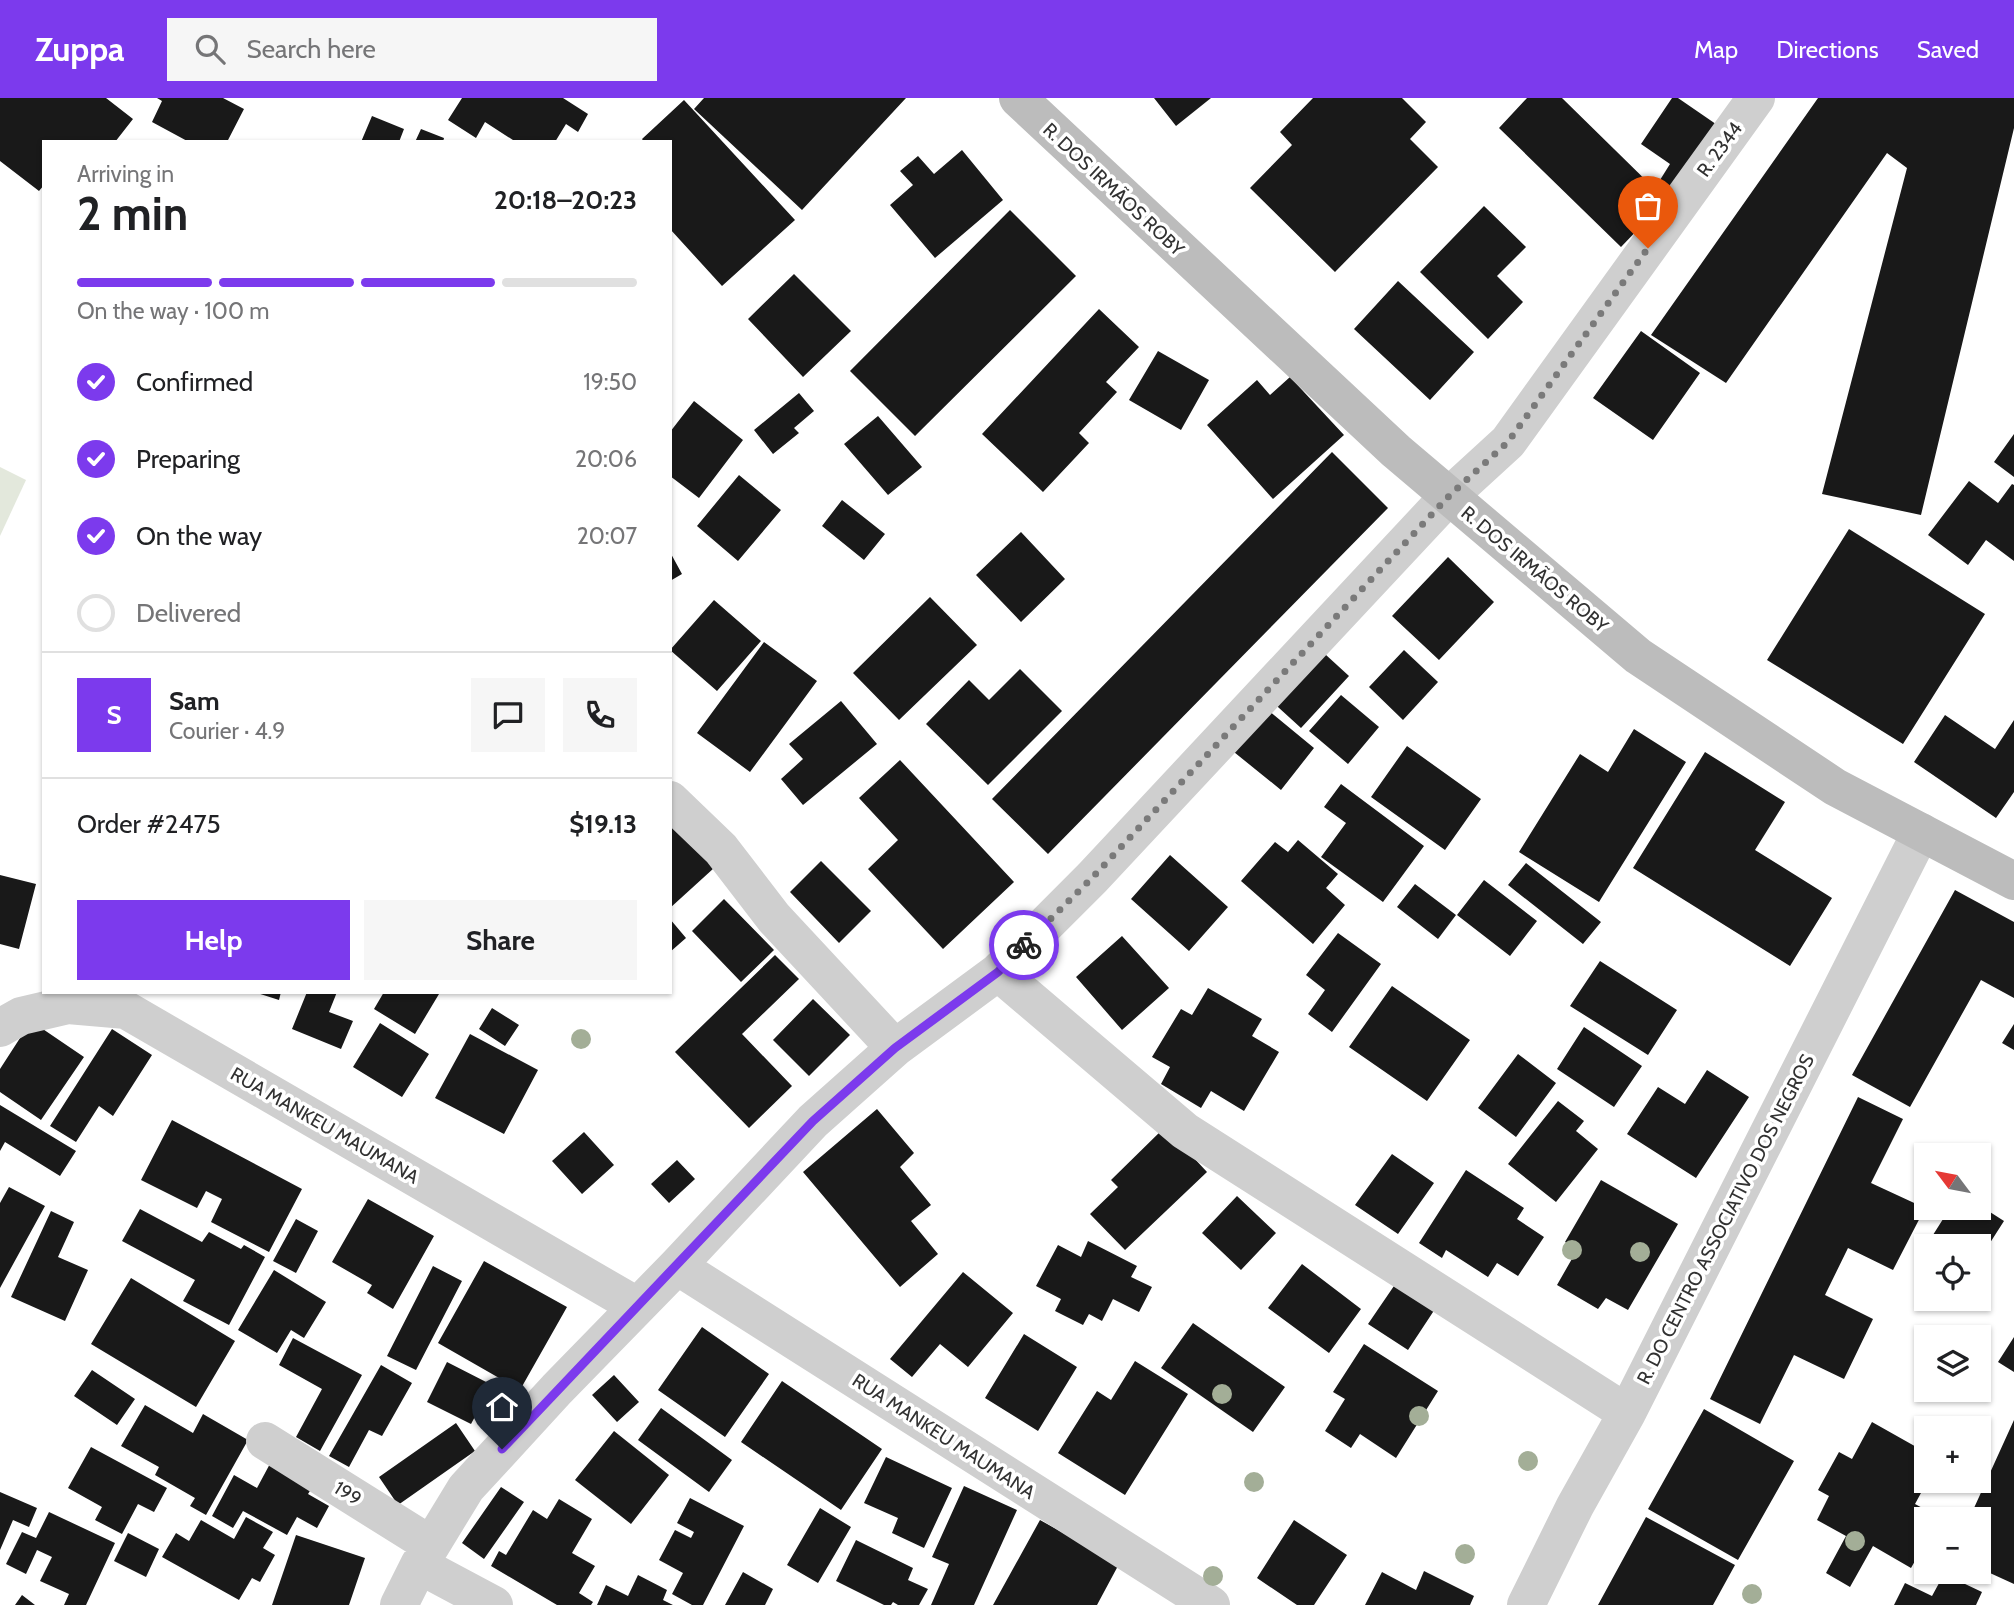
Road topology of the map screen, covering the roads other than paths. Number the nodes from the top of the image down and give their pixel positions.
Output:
1 (1018, 98) edge
2 (1756, 98) edge
3 (1449, 496) junction
4 (672, 802) edge
5 (1921, 832) junction
6 (2012, 875) edge
7 (998, 972) junction
8 (0, 1028) edge
9 (895, 1048) junction
10 (677, 1266) junction
11 (637, 1306) junction
12 (1627, 1413) junction
13 (265, 1441) dead end
14 (425, 1555) junction
15 (399, 1605) edge
16 (494, 1605) edge
17 (1211, 1605) edge
18 (1526, 1605) edge

1 - 3 street, R. DOS IRMÃOS ROBY
2 - 3 street, R. 2344
3 - 5 street, R. DOS IRMÃOS ROBY
3 - 7 street, R. 2344
4 - 9 street
5 - 6 street, R. DOS IRMÃOS ROBY
5 - 12 street, R. DO CENTRO ASSOCIATIVO DOS NEGROS
7 - 9 street, R. 2344
7 - 12 street
8 - 11 street, RUA MANKEU MAUMANA
9 - 10 street, R. 2344
10 - 11 street, R. 2344
10 - 17 street, RUA MANKEU MAUMANA
11 - 14 street, R. 2344
12 - 18 street, R. DO CENTRO ASSOCIATIVO DOS NEGROS
13 - 14 street, 199 / 199
14 - 15 street, R. 2344
14 - 16 street, 199

